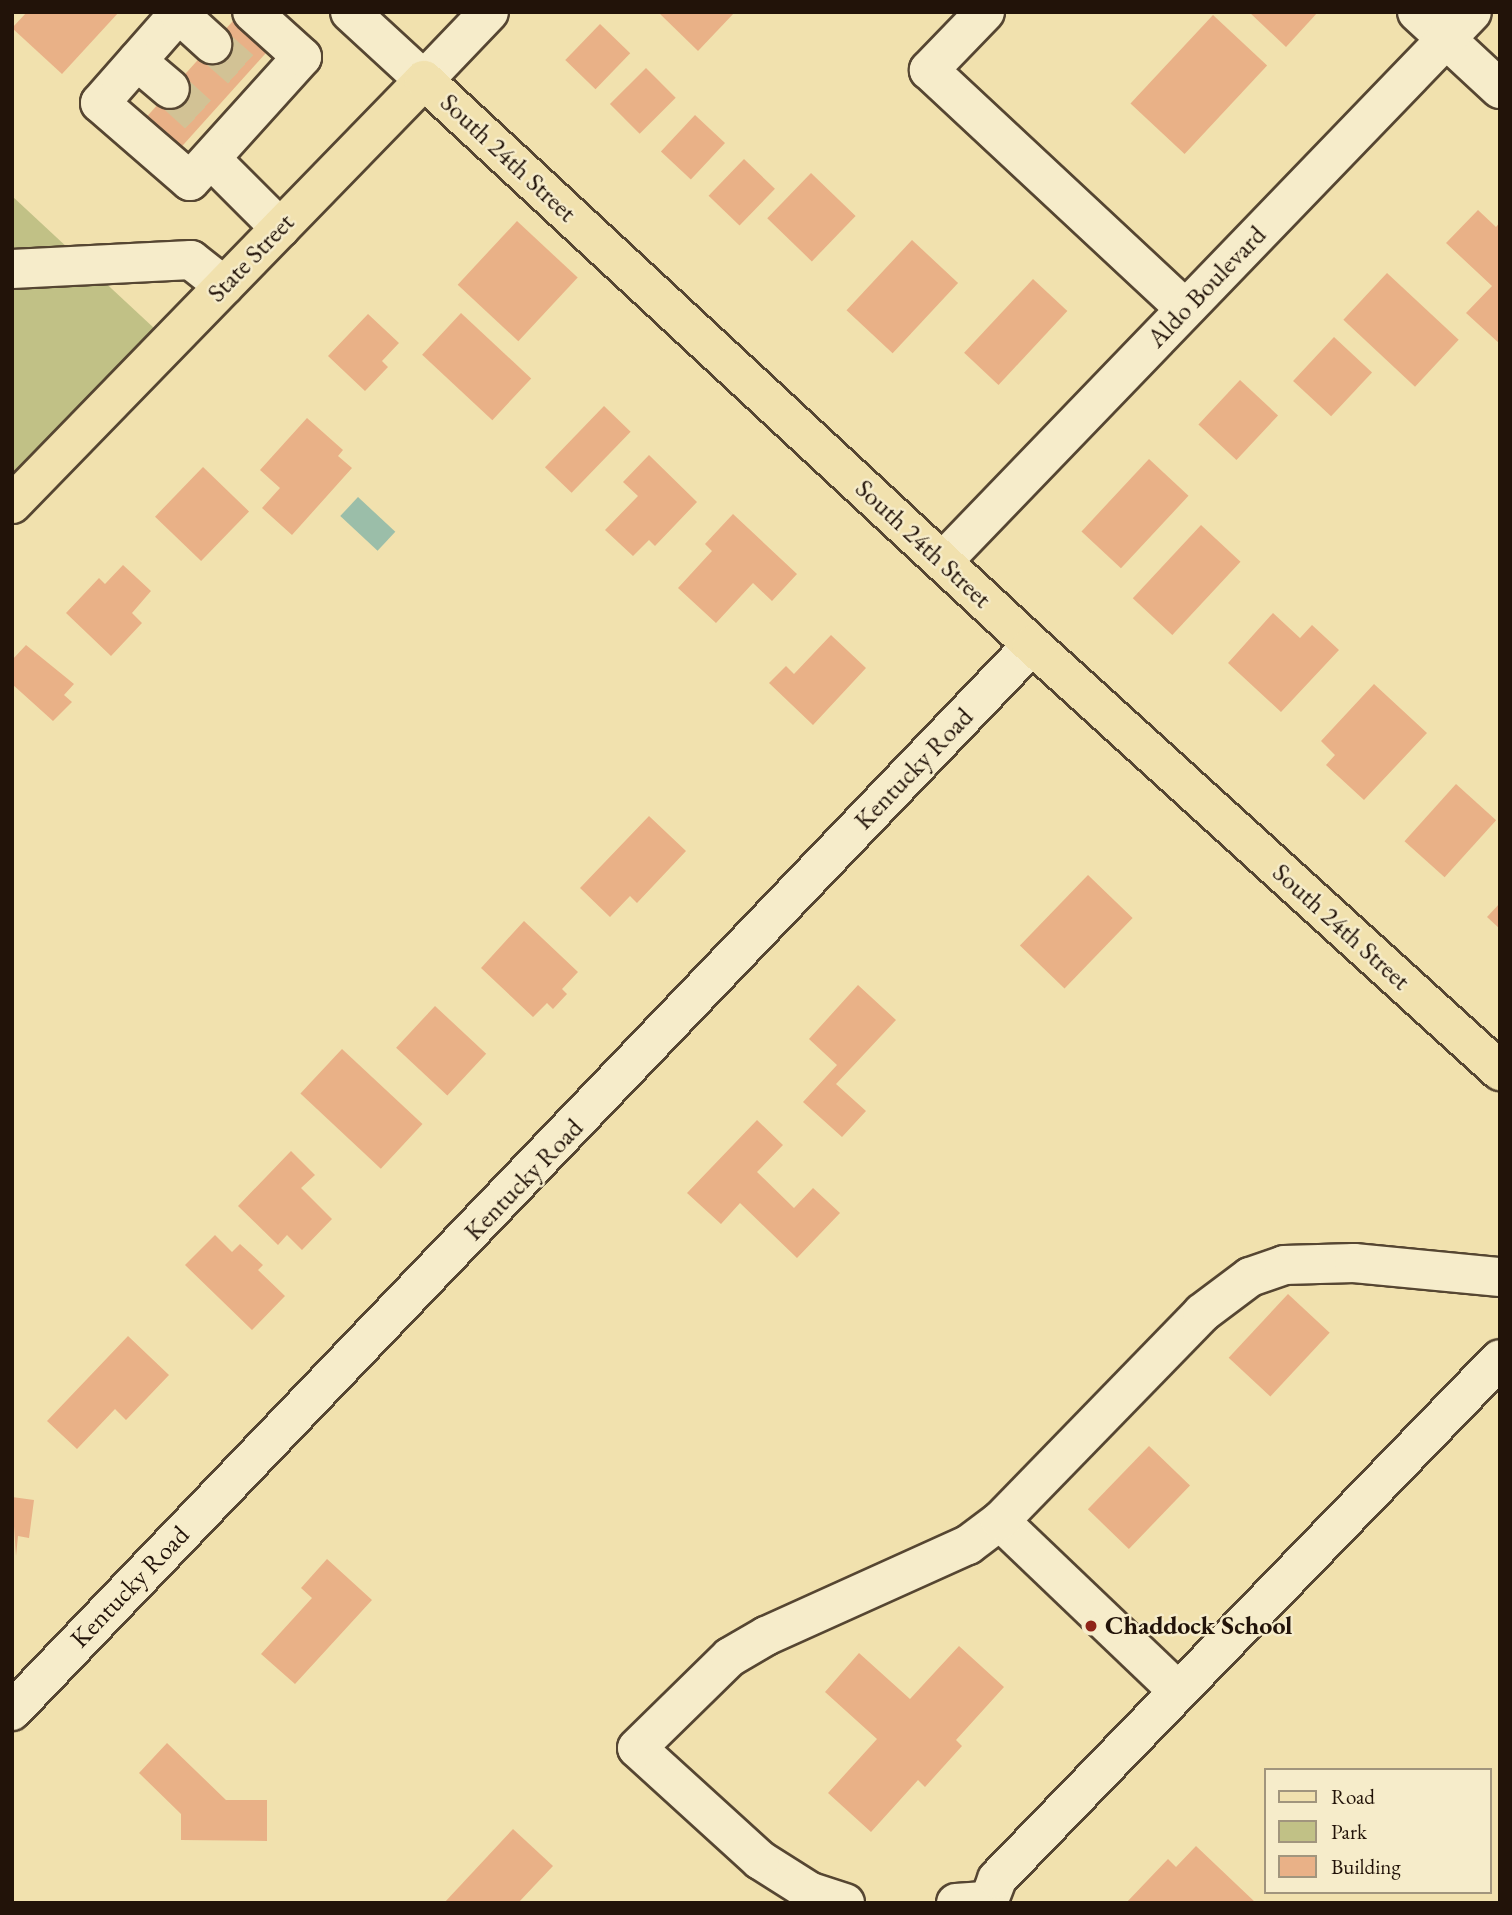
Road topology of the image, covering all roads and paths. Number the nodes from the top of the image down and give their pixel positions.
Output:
1 (252, 12) edge
2 (489, 12) edge
3 (985, 12) edge
4 (1417, 12) edge
5 (1472, 12) edge
6 (180, 13) edge
7 (352, 13) edge
8 (1446, 39) junction
9 (212, 44) tunnel mouth
10 (137, 61) junction
11 (424, 80) junction
12 (170, 89) tunnel mouth
13 (1500, 89) edge
14 (214, 140) junction
15 (280, 228) junction
16 (12, 269) edge
17 (224, 286) junction
18 (1185, 309) junction
19 (12, 504) edge
20 (943, 561) junction
21 (1032, 645) junction
22 (1500, 1071) edge
23 (1500, 1277) edge
24 (1500, 1359) edge
25 (1000, 1521) junction
26 (1178, 1691) junction
27 (12, 1711) edge
28 (977, 1902) edge
29 (845, 1903) edge

1 - 14 street
2 - 11 street, State Street
3 - 18 street
4 - 8 street
5 - 8 street, Aldo Boulevard
6 - 9 street
6 - 10 street
7 - 11 street, South 24th Street
8 - 13 street
8 - 18 street, Aldo Boulevard
10 - 12 street
10 - 14 street
11 - 15 main road, State Street
11 - 20 main road, South 24th Street
14 - 15 street
15 - 17 main road, State Street
16 - 17 street
17 - 19 main road, State Street
18 - 20 street, Aldo Boulevard
20 - 21 main road, South 24th Street
21 - 22 main road, South 24th Street
21 - 27 street, Kentucky Road
23 - 25 street
24 - 26 street
25 - 26 street
25 - 29 street
26 - 28 street

